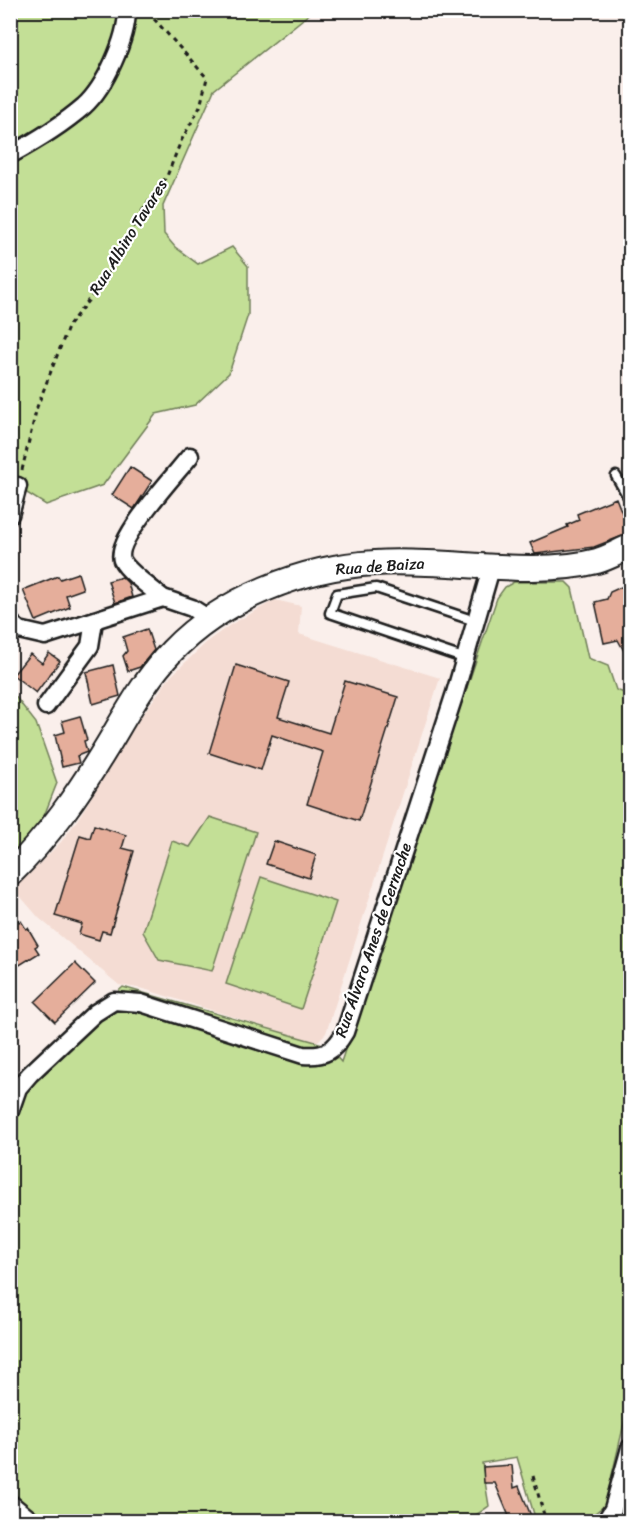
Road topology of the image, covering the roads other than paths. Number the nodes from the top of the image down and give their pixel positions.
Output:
1 (127, 10) edge
2 (10, 155) edge
3 (190, 456) dead end
4 (616, 476) dead end
5 (18, 486) road end
6 (630, 500) edge
7 (10, 515) edge
8 (630, 547) edge
9 (492, 565) junction
10 (163, 598) junction
11 (209, 619) junction
12 (94, 621) junction
13 (475, 621) junction
14 (10, 622) edge
15 (463, 658) junction
16 (46, 706) dead end
17 (10, 874) edge
18 (10, 1111) edge
19 (630, 1448) edge
20 (10, 1503) edge
21 (33, 1521) edge
22 (605, 1521) edge

1 - 2 street
3 - 10 street
4 - 6 lane
5 - 7 street
8 - 9 street, Rua de Baiza
9 - 11 street, Rua de Baiza
9 - 13 street, Rua Álvaro Anes de Cernache
10 - 11 street
10 - 12 street
11 - 17 street, Rua de Baiza
12 - 14 street
12 - 16 street
13 - 15 street, Rua Álvaro Anes de Cernache
13 - 15 lane
15 - 18 street, Rua Álvaro Anes de Cernache
19 - 22 street
20 - 21 street

